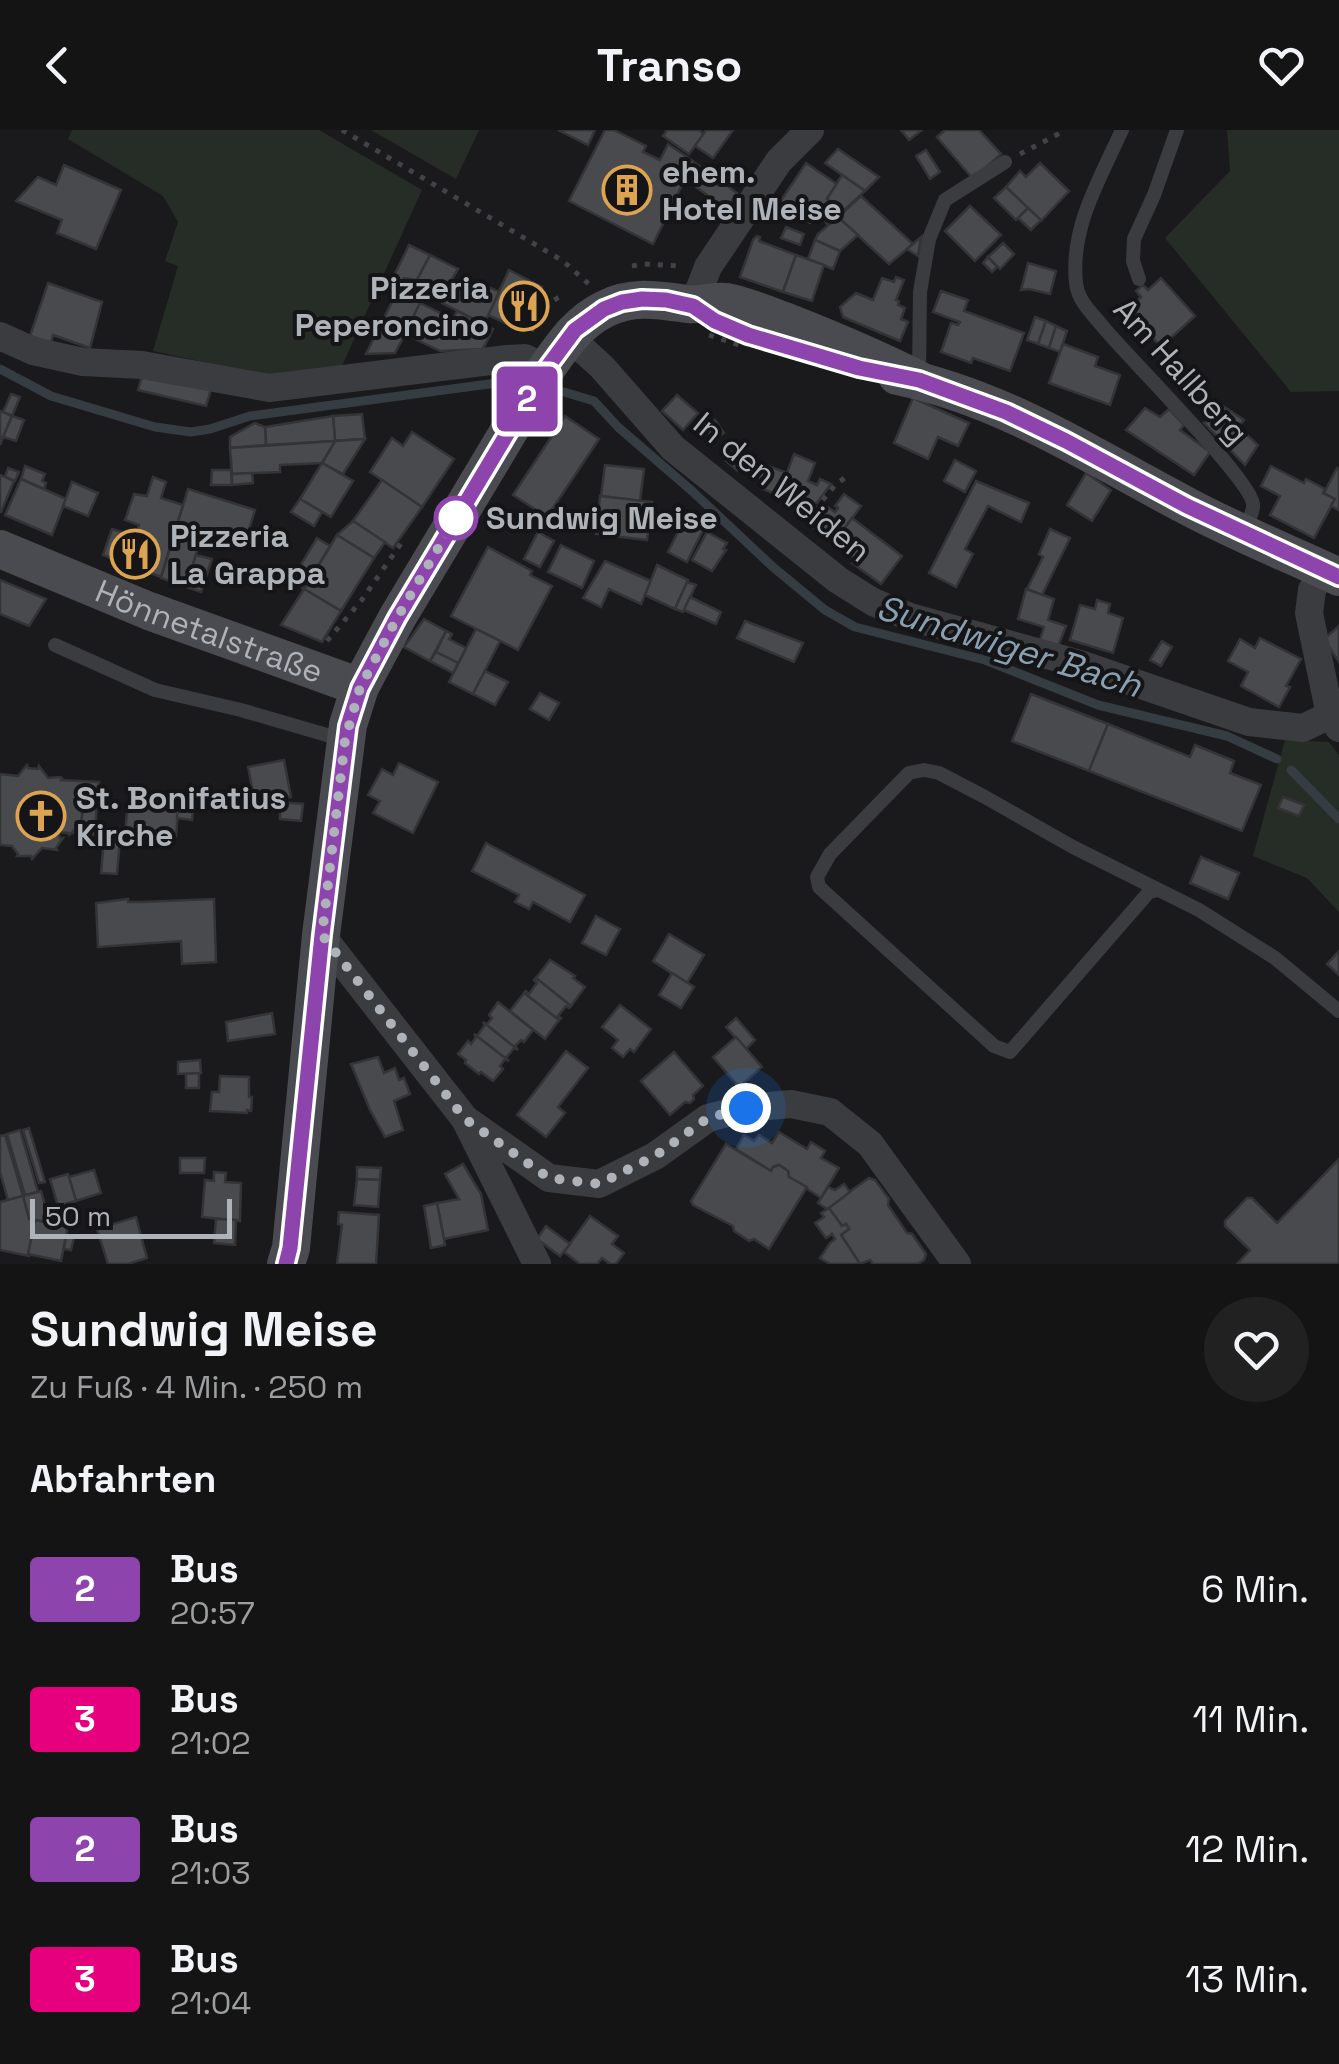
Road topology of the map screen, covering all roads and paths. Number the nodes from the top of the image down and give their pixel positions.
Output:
1 (342, 130) edge
2 (810, 130) edge
3 (1066, 130) edge
4 (1122, 130) edge
5 (1177, 130) edge
6 (1006, 162) joint
7 (1139, 279) dead end
8 (693, 306) junction
9 (604, 309) junction
10 (0, 336) edge
11 (569, 337) junction
12 (546, 369) junction
13 (919, 380) junction
14 (849, 475) dead end
15 (1242, 533) junction
16 (404, 540) dead end
17 (790, 543) junction
18 (0, 549) edge
19 (1331, 574) edge
20 (324, 643) dead end
21 (55, 646) dead end
22 (360, 688) junction
23 (1334, 721) edge
24 (345, 740) junction
25 (1158, 890) junction
26 (322, 935) junction
27 (1339, 1011) edge
28 (465, 1119) junction
29 (286, 1264) edge
30 (537, 1264) edge
31 (956, 1264) edge

1 - 9 path
2 - 8 street
3 - 6 path
4 - 15 lane, Am Hallberg
5 - 7 lane
6 - 13 lane
8 - 9 main road, Hönnetalstraße
8 - 13 main road, Hönnetalstraße
9 - 11 main road, Hönnetalstraße
10 - 12 street
11 - 12 main road, Hönnetalstraße
11 - 17 street, In den Weiden
12 - 22 main road, Hönnetalstraße
13 - 15 main road, Hönnetalstraße
14 - 17 path
15 - 19 main road, Hönnetalstraße
16 - 20 path
17 - 23 street, In den Weiden
18 - 22 main road, Hönnetalstraße
19 - 23 street, In den Weiden
21 - 24 lane
22 - 24 main road
24 - 26 main road
25 - 25 lane
25 - 27 lane
26 - 28 street
26 - 29 main road
28 - 30 street
28 - 31 street

